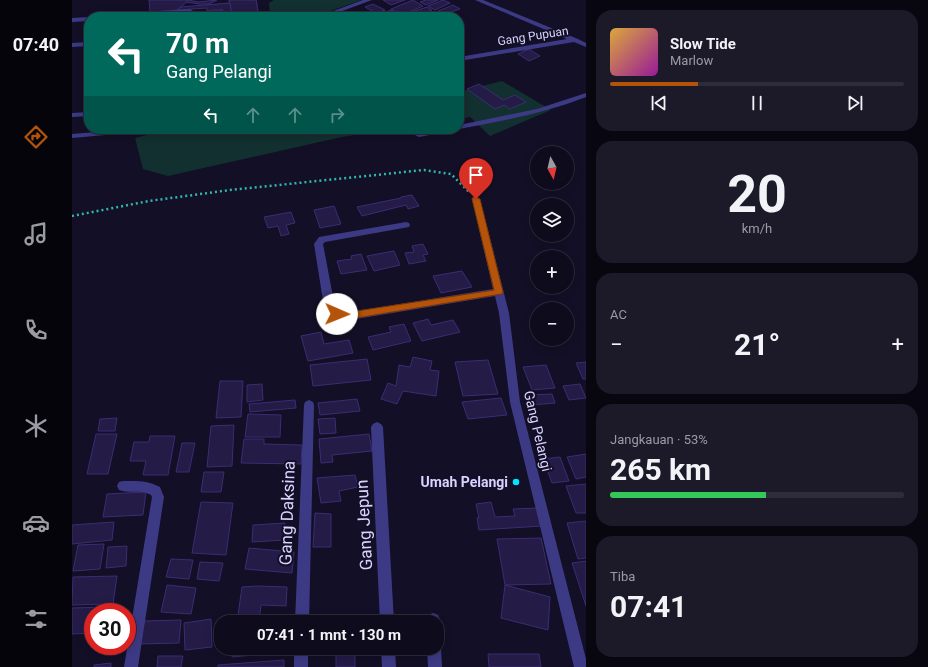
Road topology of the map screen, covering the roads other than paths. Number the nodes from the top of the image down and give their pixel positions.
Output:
1 (369, 0) edge
2 (478, 0) edge
3 (190, 11) dead end
4 (177, 12) edge
5 (334, 12) edge
6 (84, 19) edge
7 (72, 20) edge
8 (576, 40) junction
9 (84, 44) edge
10 (72, 45) edge
11 (586, 45) edge
12 (464, 58) edge
13 (586, 95) edge
14 (84, 114) edge
15 (72, 115) edge
16 (464, 126) edge
17 (94, 134) edge
18 (72, 136) edge
19 (476, 199) road end
20 (406, 225) dead end
21 (498, 292) junction
22 (309, 405) dead end
23 (378, 427) dead end
24 (124, 486) dead end
25 (302, 615) edge
26 (387, 615) edge
27 (301, 655) edge
28 (388, 655) edge
29 (434, 655) edge
30 (131, 667) edge
31 (301, 667) edge
32 (389, 667) edge
33 (435, 667) edge
34 (581, 667) edge

1 - 5 street
2 - 8 street, Gang Pupuan
3 - 4 lane
6 - 7 lane
8 - 11 street
8 - 12 street, Gang Pupuan
9 - 10 lane
13 - 16 street
14 - 15 lane
17 - 18 street
19 - 21 street, Gang Pelangi
20 - 21 street
21 - 34 street, Gang Pelangi
22 - 25 street, Gang Daksina
23 - 26 street, Gang Jepun
24 - 30 street
27 - 31 street
28 - 32 street
29 - 33 street

